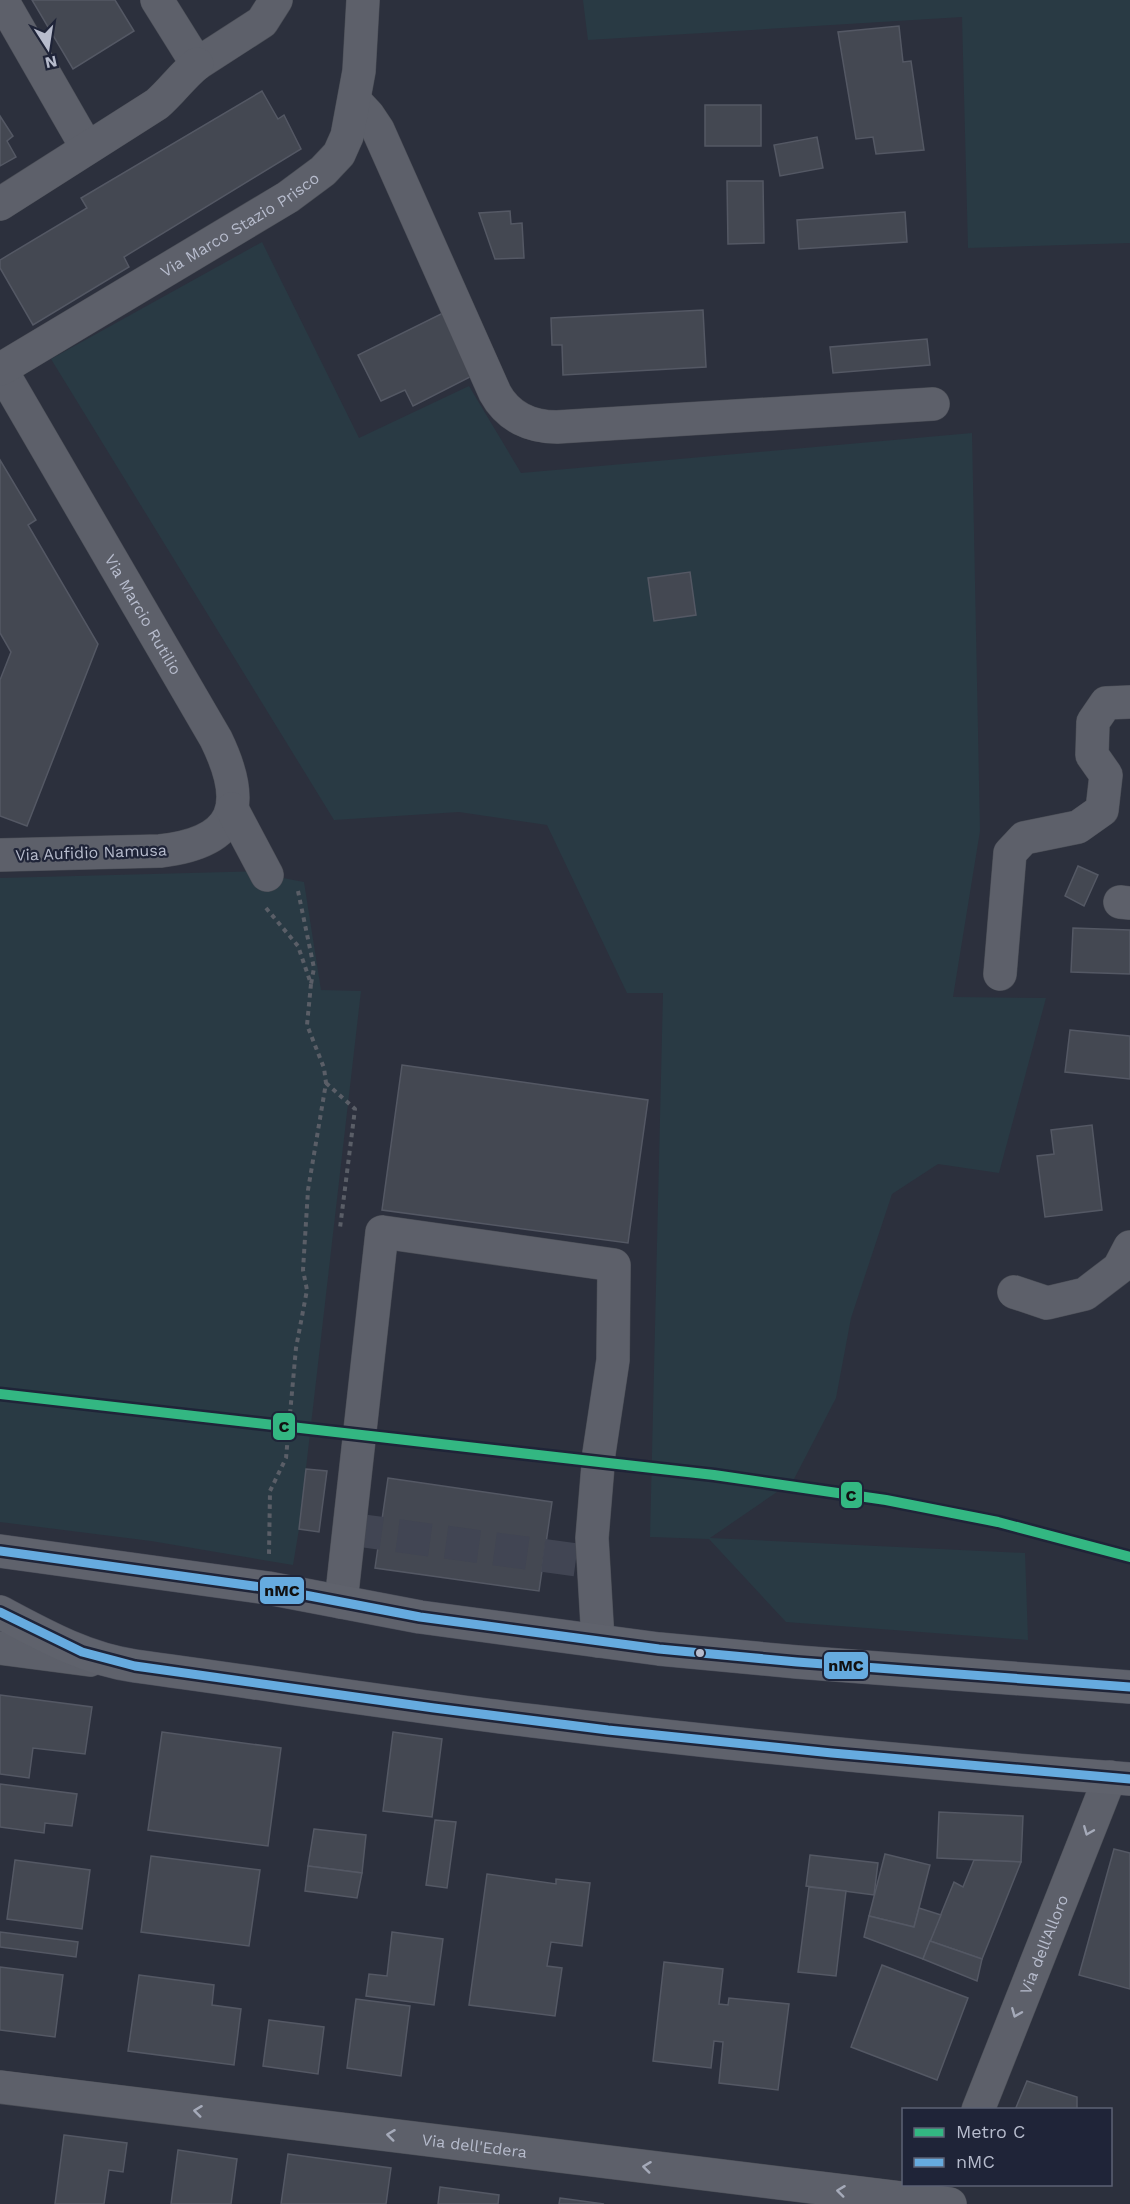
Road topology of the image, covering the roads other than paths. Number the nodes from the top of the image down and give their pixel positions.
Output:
1 (2, 0) edge
2 (157, 0) edge
3 (276, 0) edge
4 (363, 0) edge
5 (197, 64) junction
6 (355, 101) junction
7 (87, 148) junction
8 (0, 204) edge
9 (0, 368) edge
10 (933, 404) dead end
11 (1130, 702) edge
12 (1118, 777) edge
13 (232, 808) junction
14 (0, 855) edge
15 (267, 875) road end
16 (1000, 974) dead end
17 (1130, 1246) edge
18 (1014, 1292) dead end
19 (0, 1551) edge
20 (341, 1602) junction
21 (0, 1612) edge
22 (598, 1641) junction
23 (0, 1648) edge
24 (120, 1664) junction
25 (1130, 1687) edge
26 (1120, 1778) edge
27 (0, 2086) edge
28 (978, 2108) edge
29 (944, 2199) edge

1 - 7 street
2 - 5 street
3 - 5 street
4 - 6 street, Via Marco Stazio Prisco
5 - 7 street
6 - 9 street, Via Marco Stazio Prisco
6 - 10 street
7 - 8 street
9 - 13 street, Via Marcio Rutilio
11 - 12 street
12 - 16 street
13 - 14 street, Via Aufidio Namusa
13 - 15 street
17 - 18 street
19 - 20 main road
20 - 22 main road
20 - 22 street
21 - 24 main road
22 - 25 main road
23 - 24 street
24 - 26 main road
26 -> 28 street, Via dell'Alloro
29 -> 27 street, Via dell'Edera

